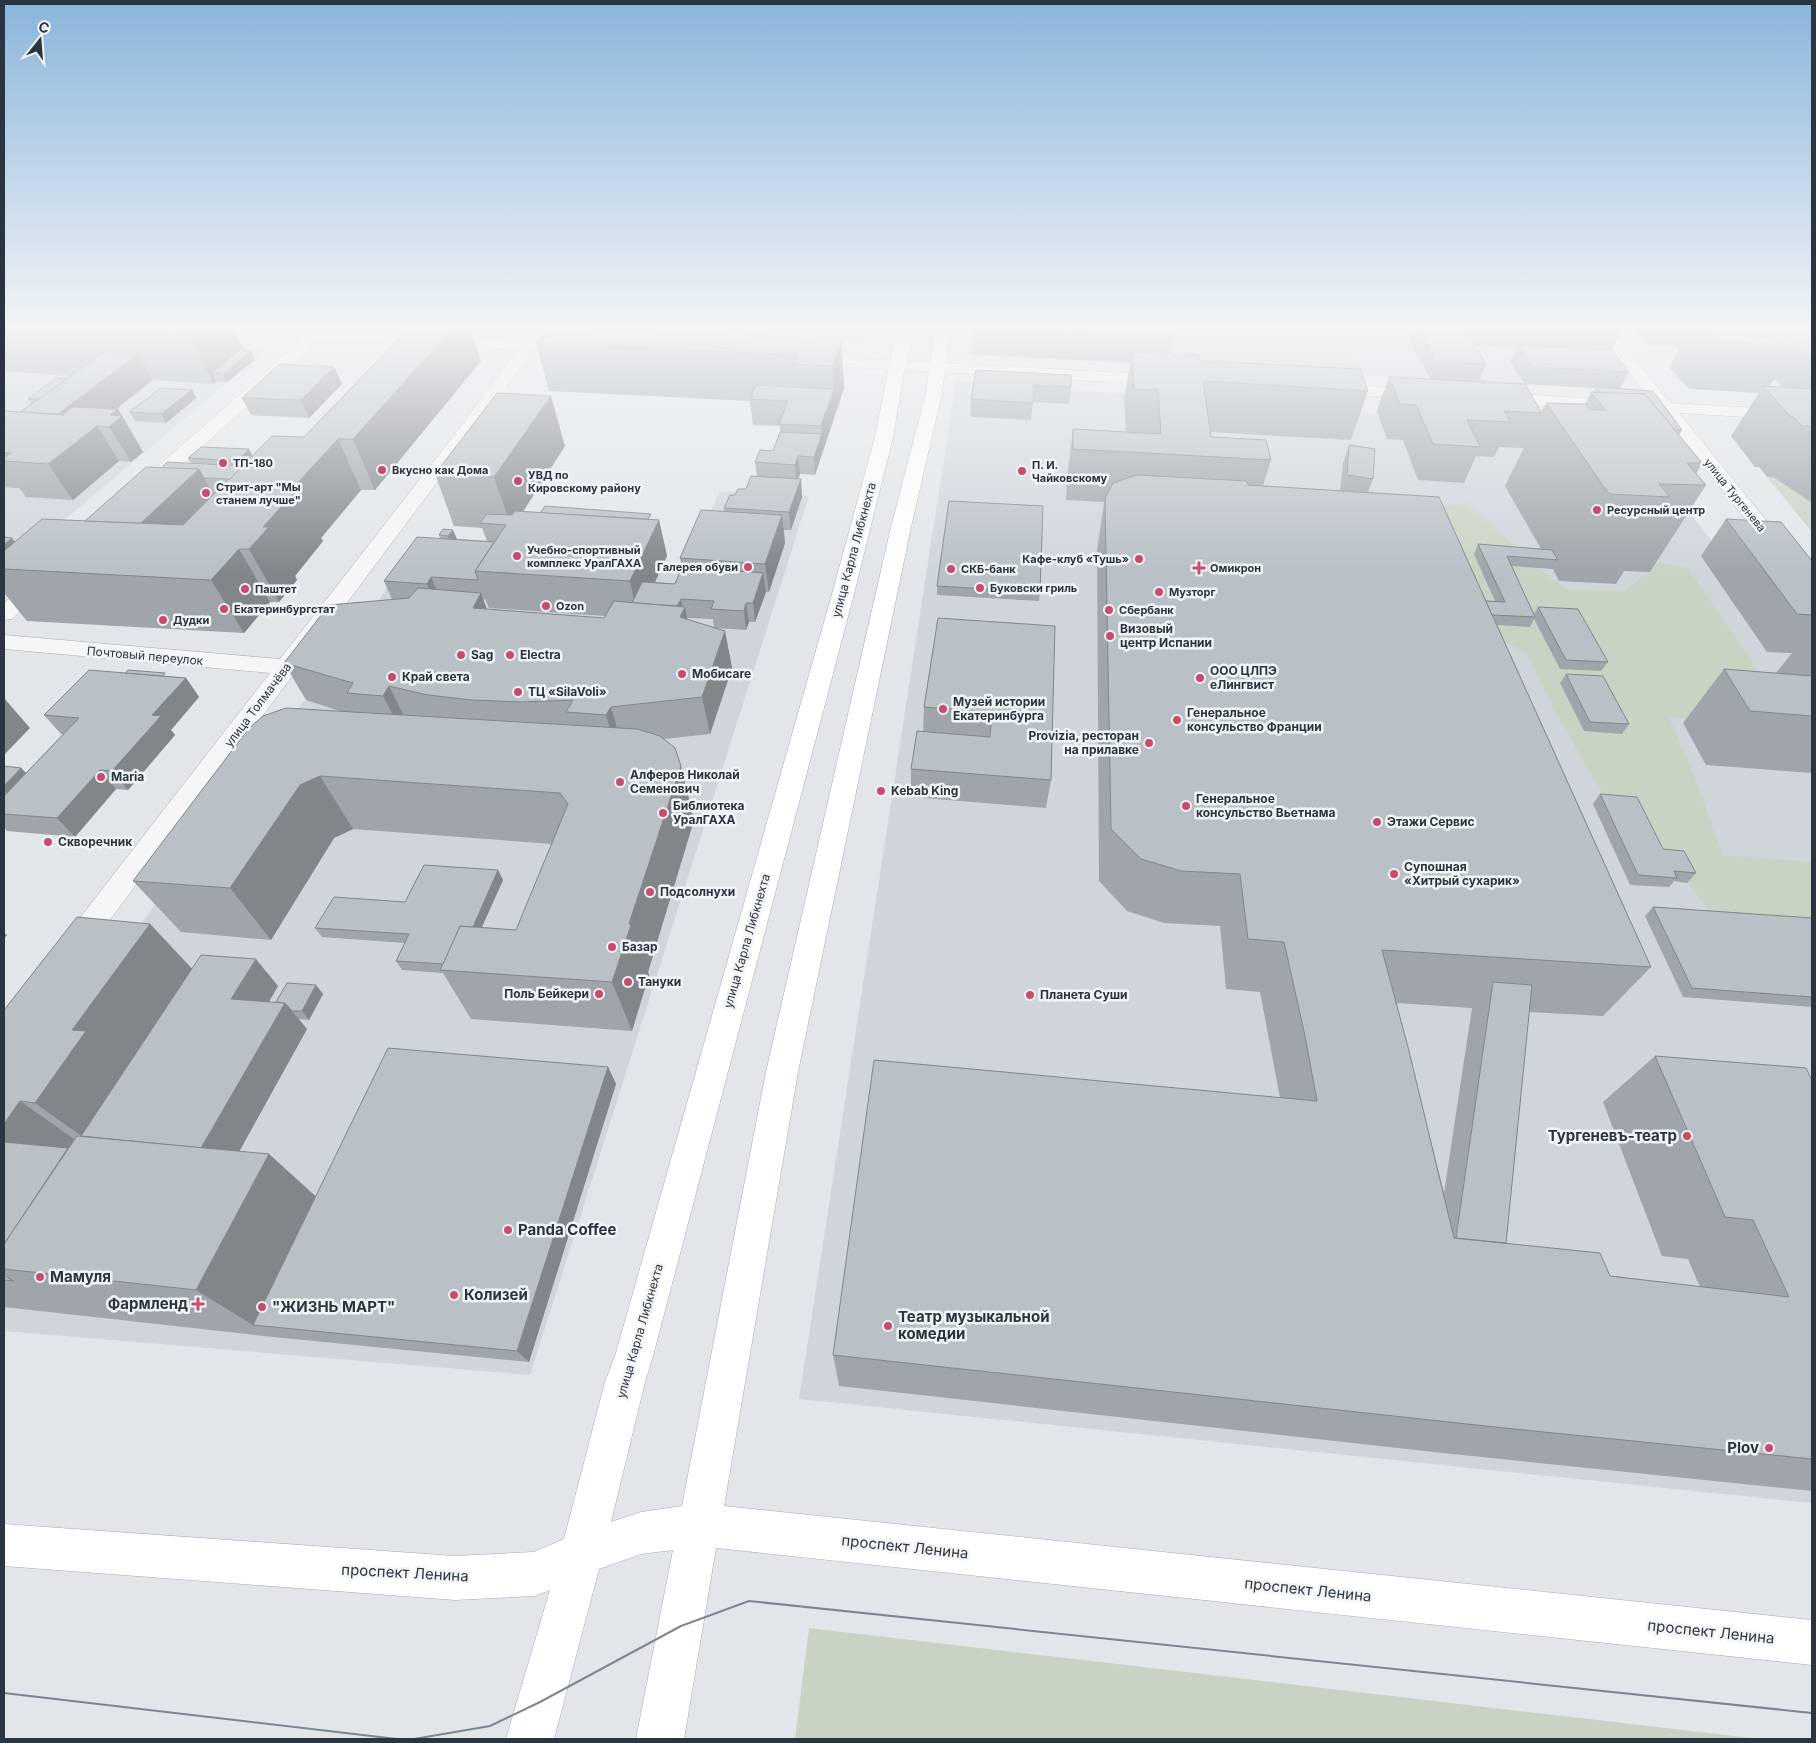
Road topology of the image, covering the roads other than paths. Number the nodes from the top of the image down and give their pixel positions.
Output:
1 (233, 409) edge
2 (482, 409) edge
3 (889, 409) edge
4 (930, 409) edge
5 (1668, 409) edge
6 (1704, 409) edge
7 (1812, 416) edge
8 (134, 498) edge
9 (55, 568) edge
10 (1812, 590) edge
11 (4, 614) edge
12 (4, 642) edge
13 (286, 667) junction
14 (58, 966) edge
15 (699, 1525) junction
16 (4, 1545) edge
17 (582, 1553) junction
18 (1812, 1642) edge
19 (530, 1739) edge
20 (660, 1739) edge

1 - 8 street
2 - 13 street, улица Толмачёва
3 - 17 main road, улица Карла Либкнехта
4 - 15 main road
5 - 10 street, улица Тургенева
6 - 7 street
9 - 11 street
12 - 13 street, Почтовый переулок
13 - 14 street, улица Толмачёва
15 - 17 main road, проспект Ленина
15 - 18 main road, проспект Ленина
15 - 20 main road
16 - 17 main road, проспект Ленина
17 - 19 main road, улица Карла Либкнехта

